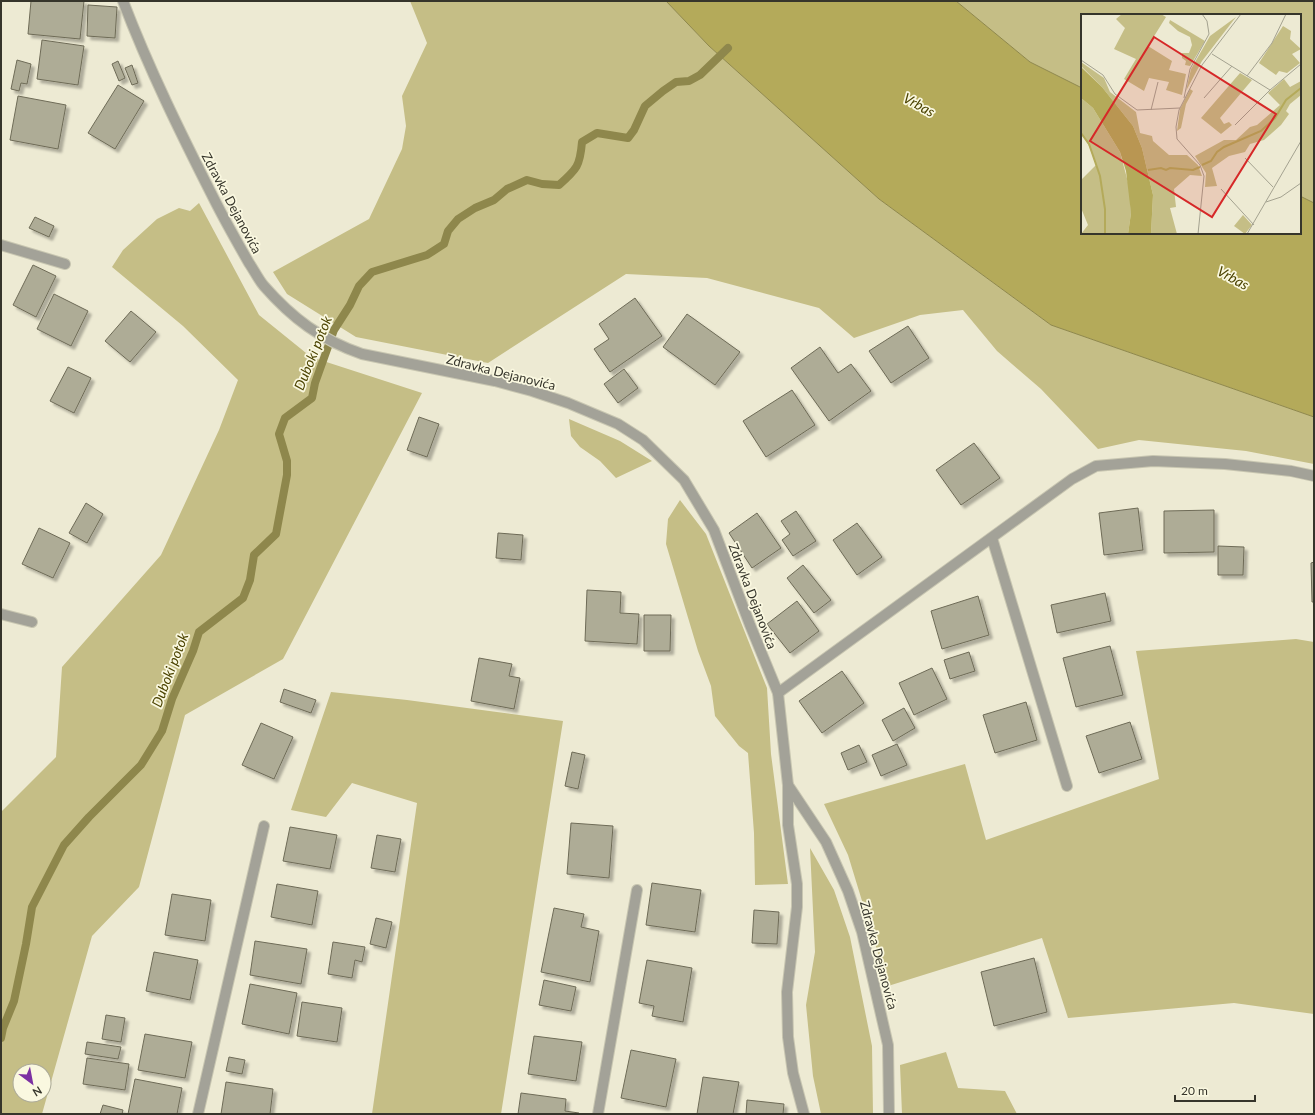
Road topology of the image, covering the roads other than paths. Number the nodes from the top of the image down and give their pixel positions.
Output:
1 (123, 1) edge
2 (1, 245) edge
3 (65, 264) dead end
4 (1314, 476) edge
5 (992, 538) junction
6 (1, 614) edge
7 (32, 622) dead end
8 (778, 693) junction
9 (788, 785) junction
10 (1067, 786) dead end
11 (264, 826) dead end
12 (637, 890) dead end
13 (198, 1114) edge
14 (598, 1114) edge
15 (804, 1114) edge
16 (889, 1114) edge

1 - 8 street, Zdravka Dejanovića
2 - 3 street
4 - 5 street
5 - 8 street
5 - 10 street
6 - 7 street
8 - 9 street, Zdravka Dejanovića
9 - 15 street
9 - 16 street, Zdravka Dejanovića
11 - 13 street
12 - 14 street

